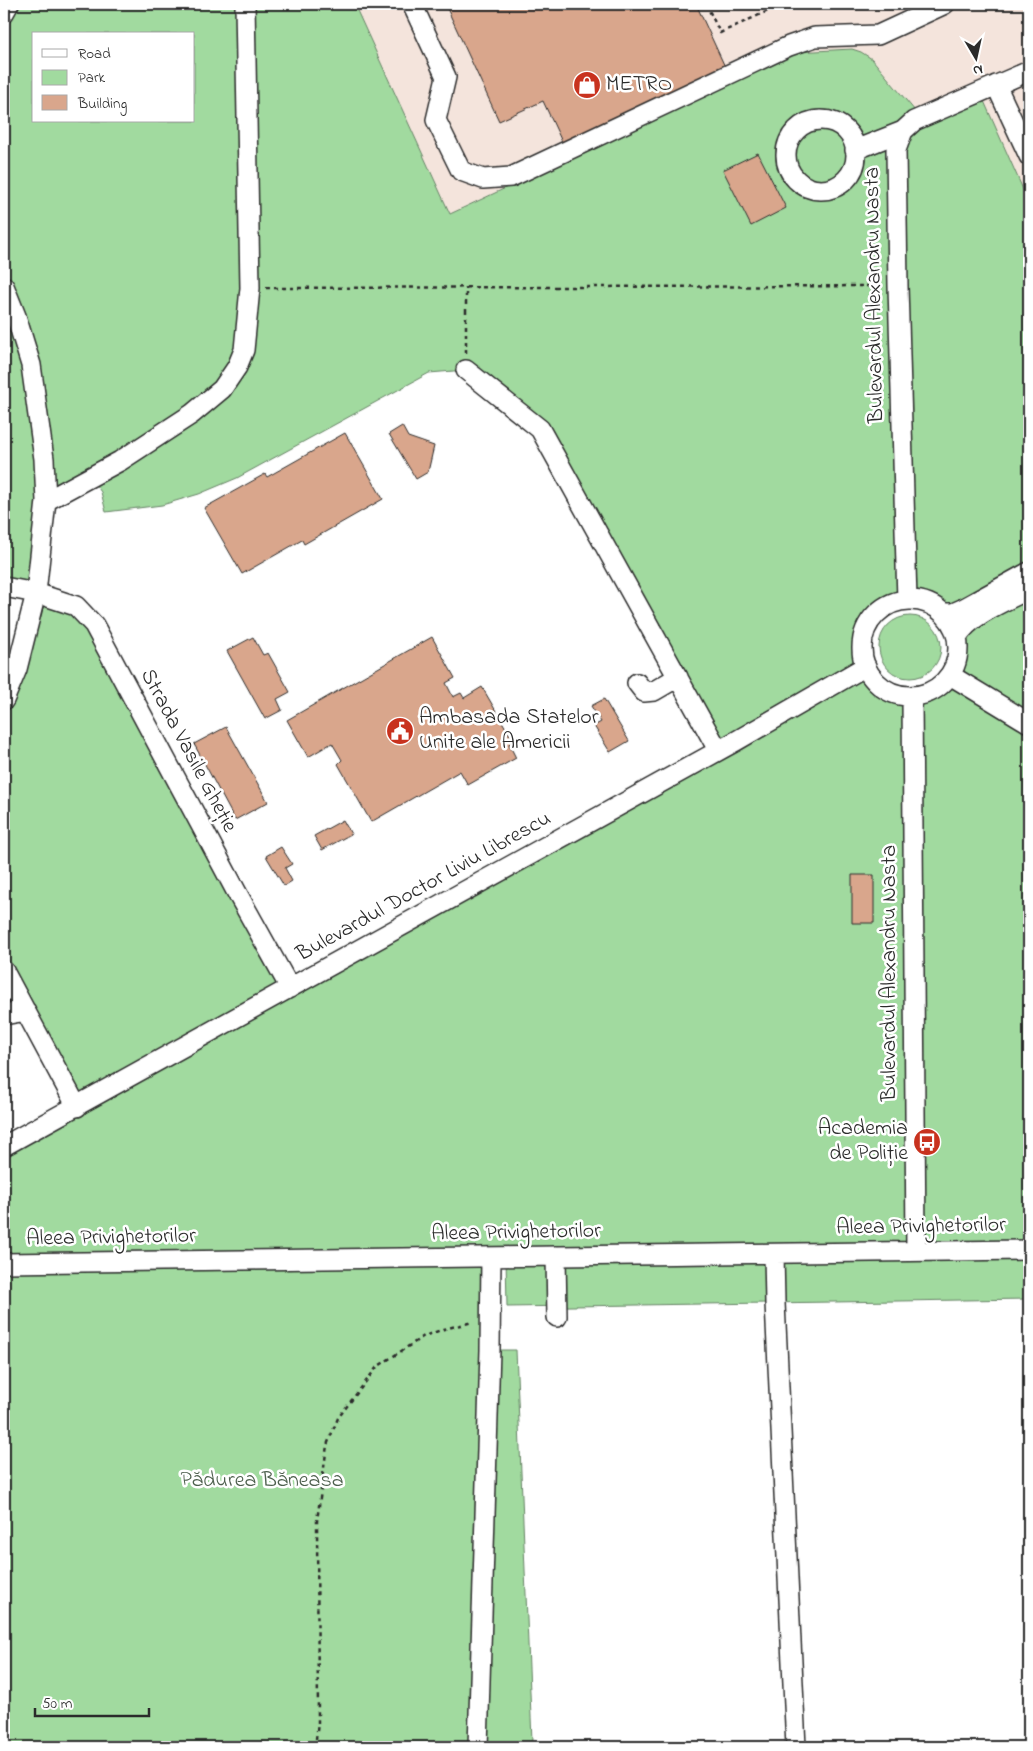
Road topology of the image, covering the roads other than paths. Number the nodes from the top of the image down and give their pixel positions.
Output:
1 (9, 4) edge
2 (245, 4) edge
3 (412, 4) edge
4 (945, 4) edge
5 (4, 13) edge
6 (1029, 71) edge
7 (996, 85) junction
8 (903, 131) junction
9 (1025, 136) edge
10 (855, 150) dead end
11 (1029, 156) edge
12 (4, 286) edge
13 (466, 370) road end
14 (46, 501) junction
15 (1029, 572) edge
16 (4, 587) edge
17 (1029, 589) edge
18 (36, 593) junction
19 (906, 600) junction
20 (943, 613) junction
21 (957, 636) junction
22 (866, 666) junction
23 (950, 675) junction
24 (678, 677) junction
25 (637, 683) dead end
26 (912, 696) junction
27 (4, 700) edge
28 (1029, 723) edge
29 (718, 750) junction
30 (4, 971) edge
31 (290, 988) junction
32 (26, 1011) junction
33 (4, 1015) edge
34 (77, 1107) junction
35 (4, 1146) edge
36 (1029, 1250) edge
37 (916, 1251) junction
38 (774, 1254) junction
39 (556, 1256) junction
40 (491, 1257) junction
41 (4, 1263) edge
42 (557, 1317) dead end
43 (478, 1747) edge
44 (796, 1747) edge

1 - 5 street
2 - 14 street
3 - 4 street
6 - 7 street
7 - 8 street
7 - 9 street
8 - 10 street
8 - 19 street, Bulevardul Alexandru Nasta
9 - 11 street
12 - 14 street
13 - 24 street
14 - 18 street
15 - 20 street
16 - 18 street, Strada Vasile Gheție
17 - 21 street
18 - 27 street
18 - 31 street, Strada Vasile Gheție
19 - 20 street
19 - 22 street
20 - 21 street
21 - 23 street
22 - 26 street
22 - 29 street, Bulevardul Doctor Liviu Librescu
23 - 26 street
23 - 28 street
24 - 25 street
24 - 29 street
26 - 37 street, Bulevardul Alexandru Nasta
29 - 31 street, Bulevardul Doctor Liviu Librescu
30 - 32 street
31 - 34 street, Bulevardul Doctor Liviu Librescu
32 - 33 street
32 - 34 street
34 - 35 street, Bulevardul Doctor Liviu Librescu
36 - 37 street, Aleea Privighetorilor
37 - 38 street, Aleea Privighetorilor
38 - 39 street, Aleea Privighetorilor
38 - 44 street
39 - 40 street, Aleea Privighetorilor
39 - 42 street
40 - 41 street, Aleea Privighetorilor
40 - 43 street

